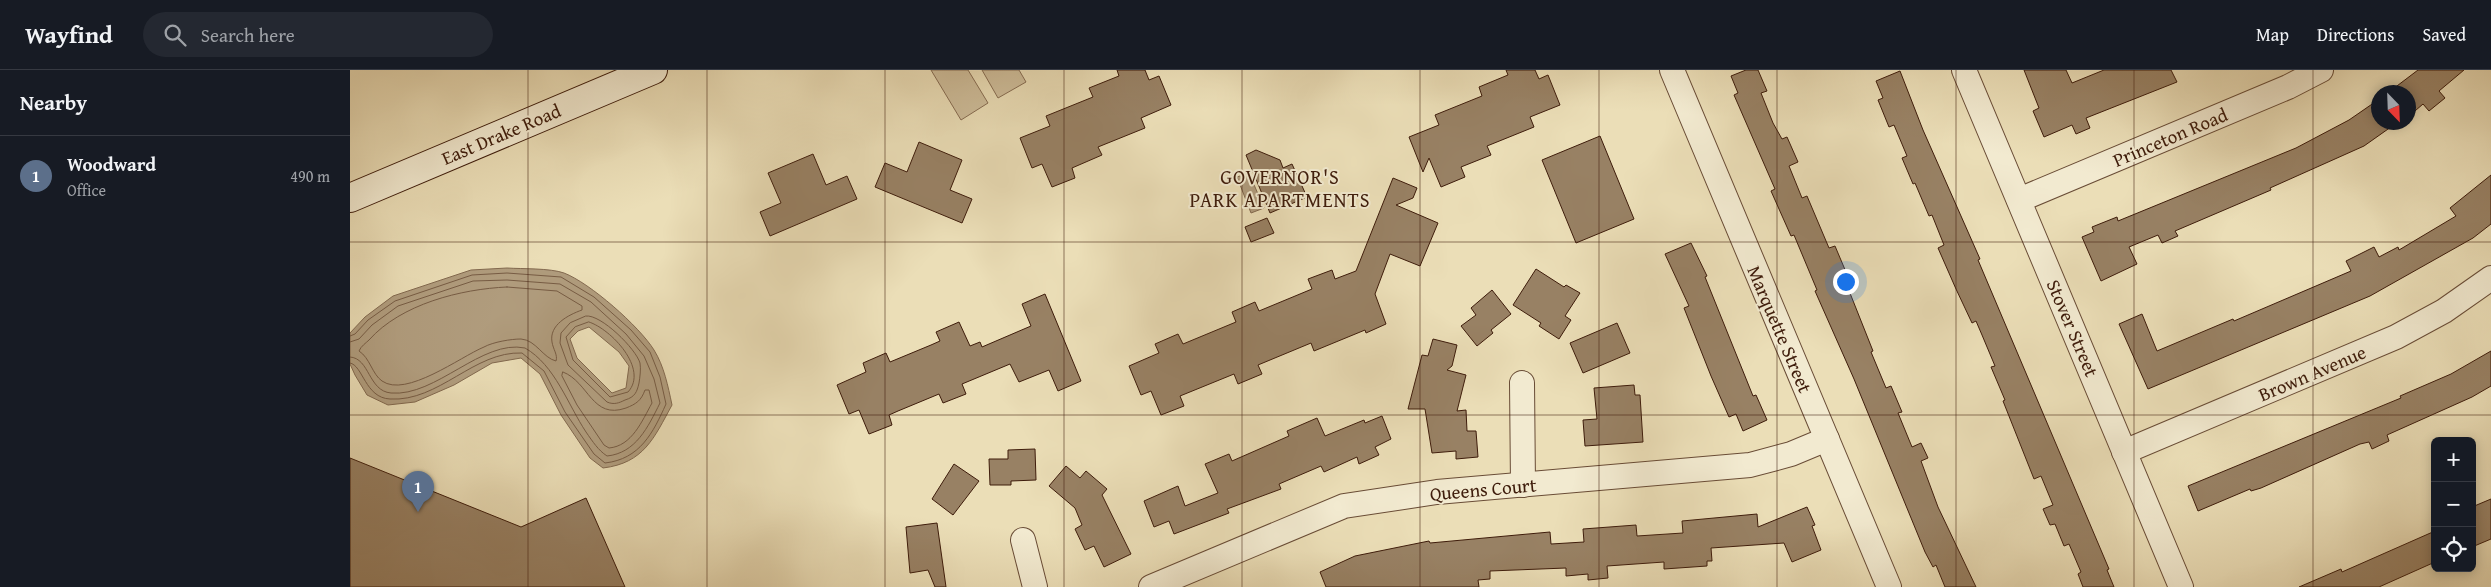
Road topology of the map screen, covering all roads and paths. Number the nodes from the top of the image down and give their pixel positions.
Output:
1 (653, 70) edge
2 (1672, 70) edge
3 (1964, 70) edge
4 (2321, 70) edge
5 (350, 198) edge
6 (2019, 200) junction
7 (2491, 278) edge
8 (1522, 383) dead end
9 (1827, 440) junction
10 (2124, 452) junction
11 (1523, 485) junction
12 (1023, 540) dead end
13 (1035, 587) edge
14 (1152, 587) edge
15 (1889, 587) edge
16 (2181, 587) edge

1 - 5 main road, East Drake Road
2 - 9 street, Marquette Street
3 - 6 street, Stover Street
4 - 6 street, Princeton Road
6 - 10 street, Stover Street
7 - 10 street, Brown Avenue
8 - 11 street
9 - 11 street, Queens Court
9 - 15 street, Marquette Street
10 - 16 street, Stover Street
11 - 14 street, Queens Court
12 - 13 street

